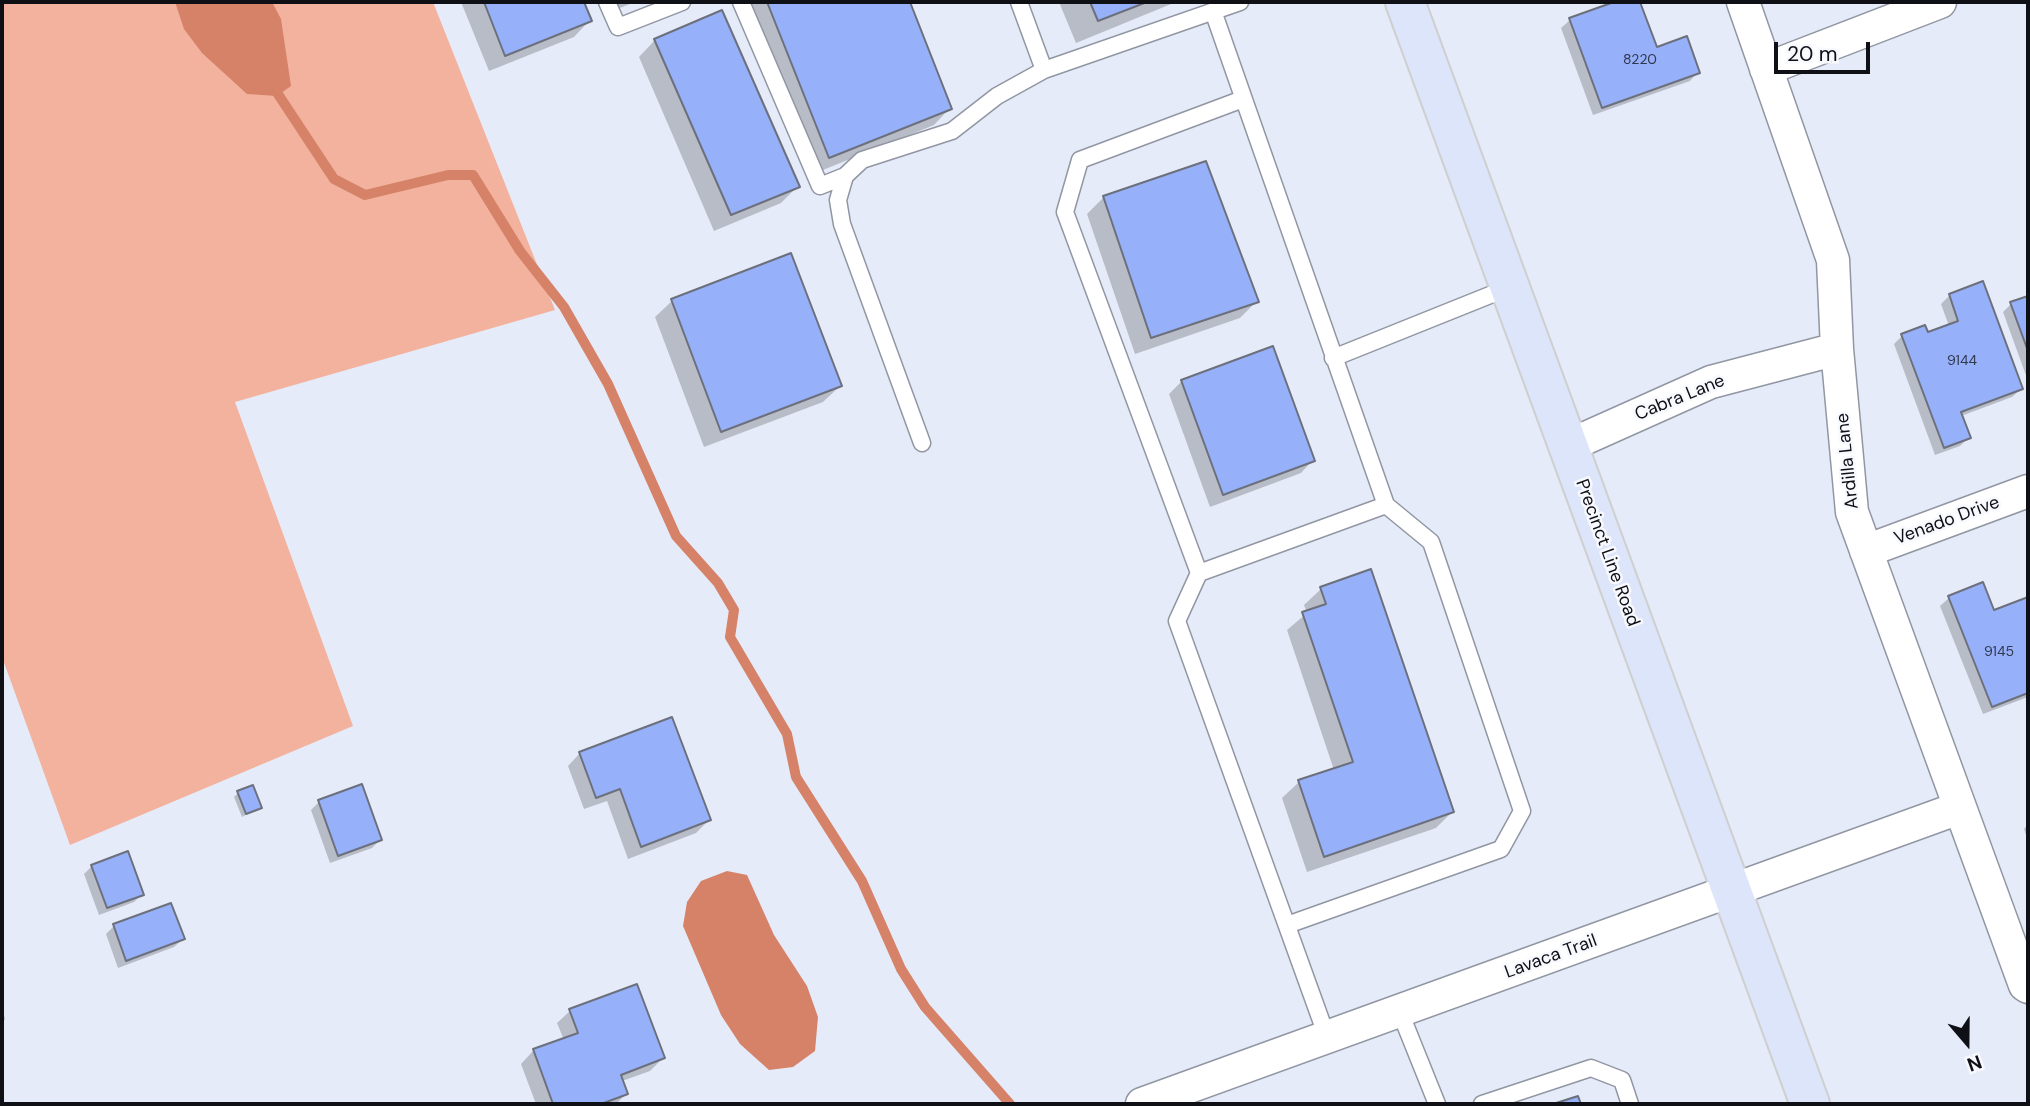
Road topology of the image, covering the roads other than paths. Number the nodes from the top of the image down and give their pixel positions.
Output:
1 (607, 2) edge
2 (682, 2) edge
3 (741, 2) edge
4 (1019, 2) edge
5 (1240, 2) edge
6 (1405, 2) edge
7 (1743, 2) edge
8 (1940, 2) edge
9 (1213, 11) junction
10 (1766, 69) junction
11 (1044, 70) junction
12 (1243, 99) junction
13 (845, 176) junction
14 (1510, 287) junction
15 (1837, 349) junction
16 (1334, 358) junction
17 (922, 443) dead end
18 (1568, 446) junction
19 (2028, 491) edge
20 (1386, 505) junction
21 (1866, 551) junction
22 (1199, 573) junction
23 (1959, 808) junction
24 (1731, 892) junction
25 (1287, 925) junction
26 (2028, 987) edge
27 (1400, 1012) junction
28 (1328, 1037) junction
29 (1142, 1104) edge
30 (1437, 1104) edge
31 (1482, 1104) edge
32 (1630, 1104) edge
33 (1810, 1104) edge

1 - 2 lane
3 - 13 lane
4 - 11 lane
5 - 9 lane
6 - 14 main road, Precinct Line Road
7 - 10 street, Ardilla Lane
8 - 10 street
9 - 11 lane
9 - 12 lane
10 - 15 street, Ardilla Lane
11 - 13 lane
12 - 16 lane
12 - 22 lane
13 - 17 lane
14 - 16 lane
14 - 18 main road, Precinct Line Road
15 - 18 street, Cabra Lane
15 - 21 street, Ardilla Lane
16 - 20 lane
18 - 24 main road, Precinct Line Road
19 - 21 street, Venado Drive
20 - 22 lane
20 - 25 lane
21 - 23 street, Ardilla Lane
22 - 25 lane
23 - 24 street, Lavaca Trail
23 - 26 street, Ardilla Lane
24 - 27 street, Lavaca Trail
24 - 33 main road, Precinct Line Road
25 - 28 lane
27 - 28 street, Lavaca Trail
27 - 30 lane
28 - 29 street, Lavaca Trail
31 - 32 lane

